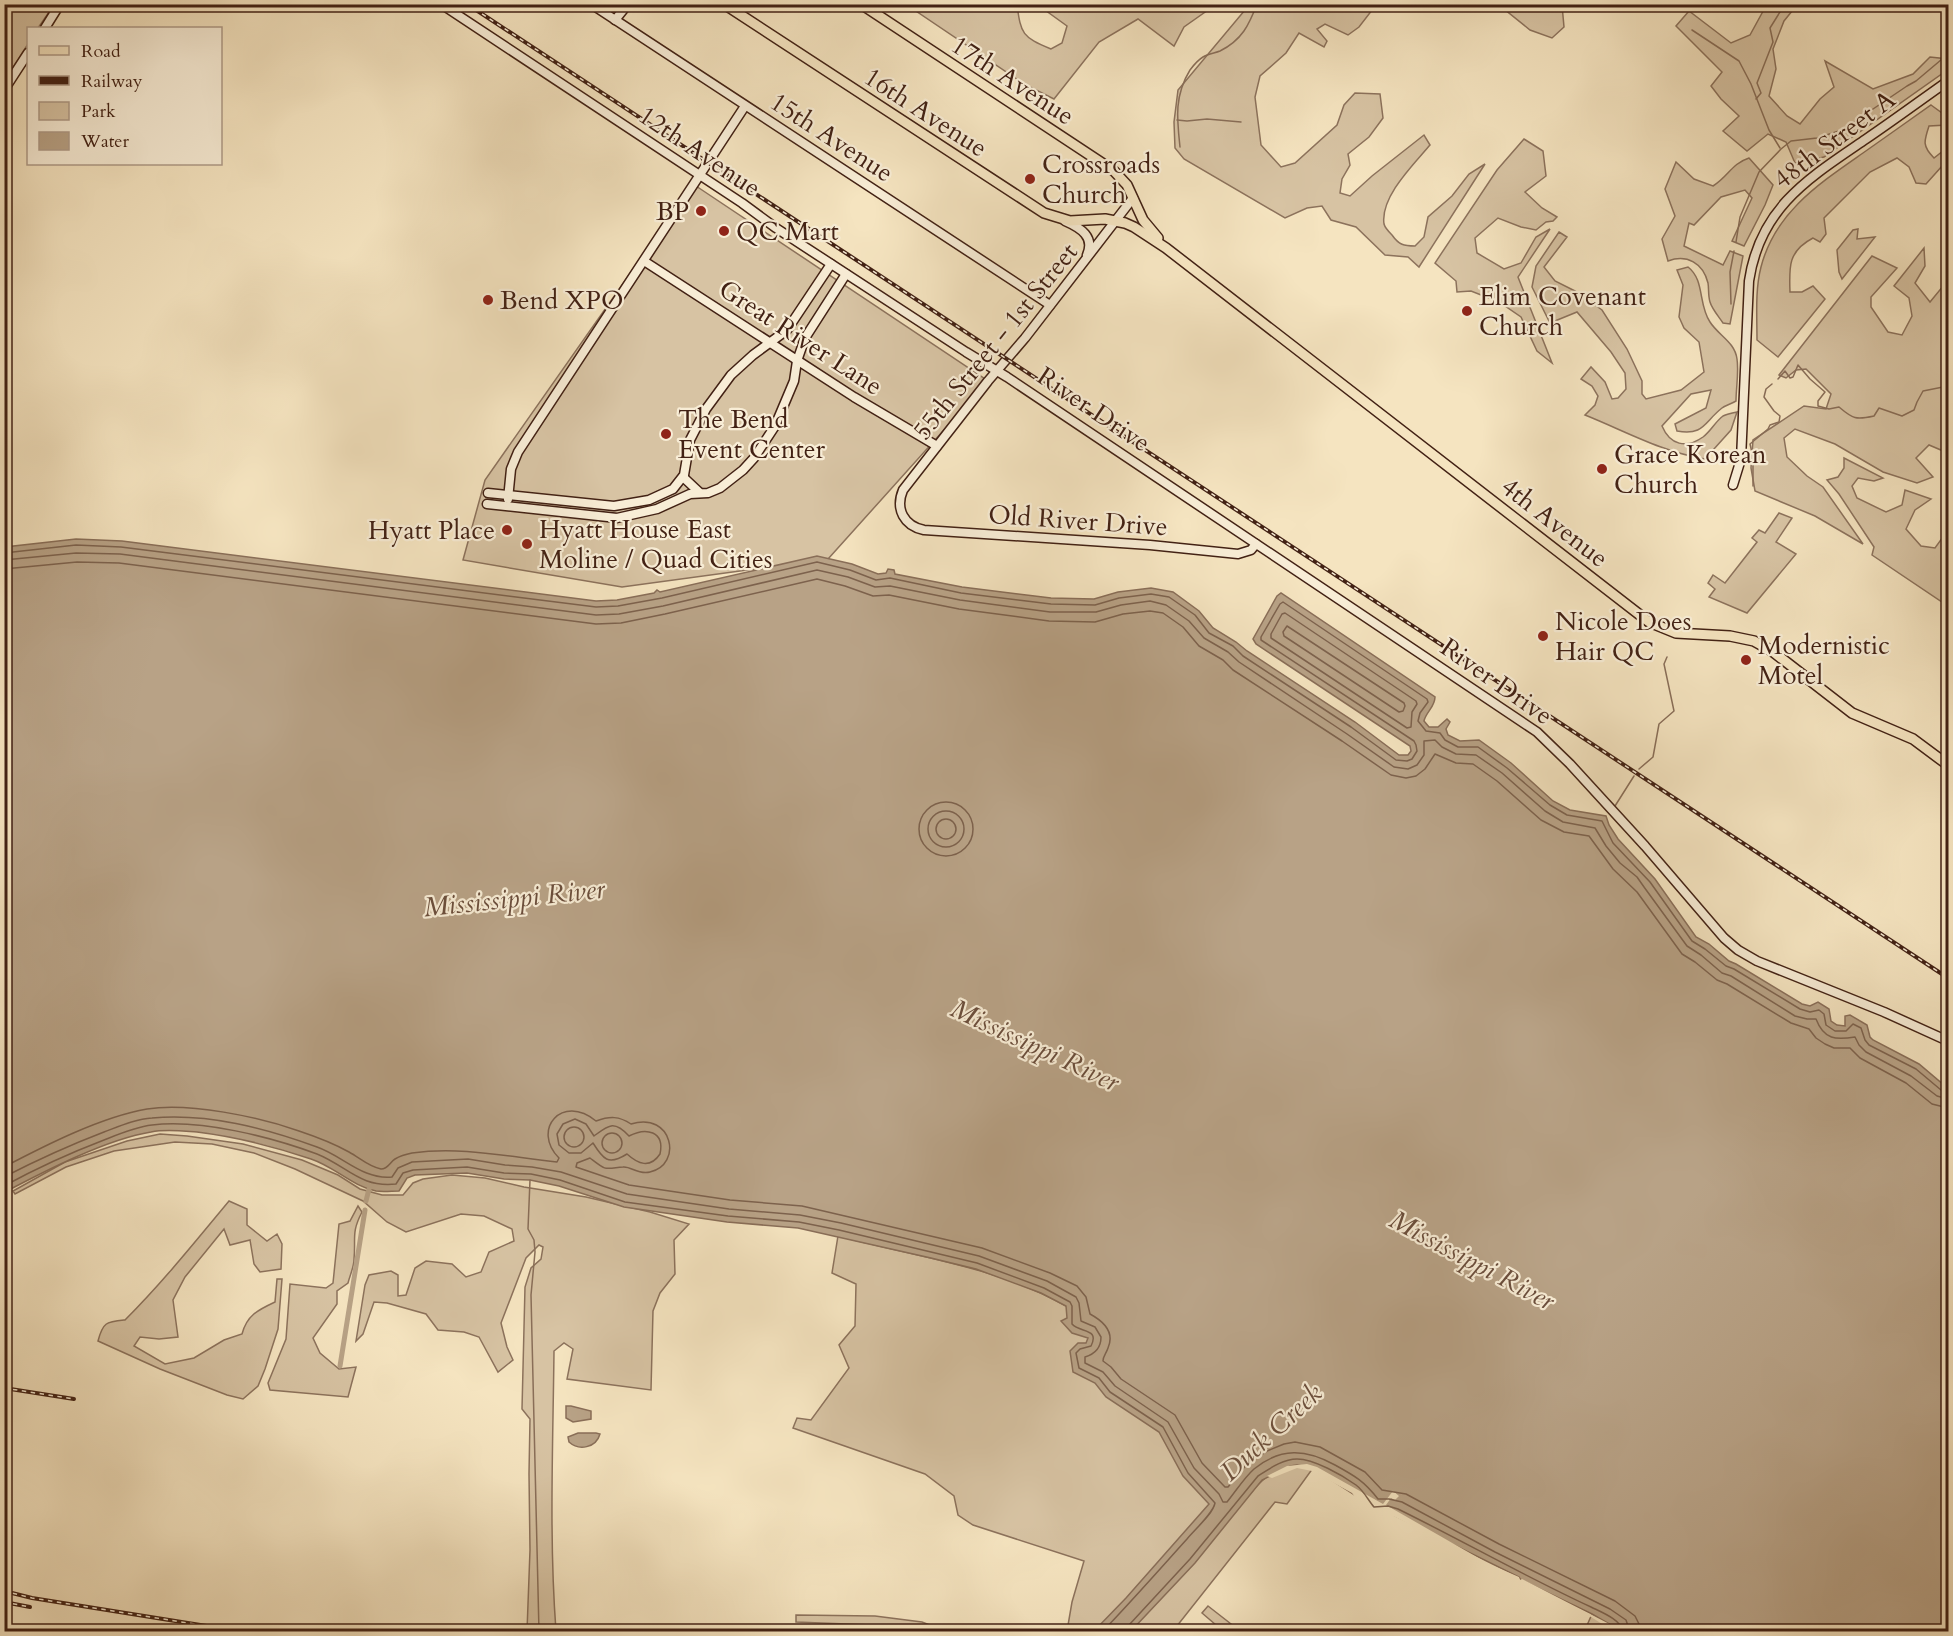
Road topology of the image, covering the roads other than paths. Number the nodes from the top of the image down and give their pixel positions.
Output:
1 (60, 4) edge
2 (441, 4) edge
3 (591, 4) edge
4 (622, 4) edge
5 (628, 4) edge
6 (724, 4) edge
7 (861, 4) edge
8 (615, 20) junction
9 (46, 27) edge
10 (27, 55) edge
11 (1948, 81) edge
12 (4, 90) edge
13 (745, 106) junction
14 (699, 175) junction
15 (1133, 198) junction
16 (1060, 219) junction
17 (1116, 221) junction
18 (1166, 248) junction
19 (644, 261) junction
20 (1085, 261) junction
21 (831, 264) junction
22 (846, 274) junction
23 (1050, 305) junction
24 (770, 343) junction
25 (797, 361) junction
26 (997, 371) junction
27 (937, 446) junction
28 (683, 477) junction
29 (1732, 485) dead end
30 (699, 492) junction
31 (488, 493) dead end
32 (509, 494) junction
33 (487, 504) dead end
34 (507, 506) junction
35 (902, 513) joint
36 (1256, 544) junction
37 (1948, 765) edge
38 (1948, 1041) edge

1 - 9 street
2 - 14 street, 12th Avenue
3 - 8 street, 15th Avenue
4 - 8 street
5 - 8 street
6 - 16 main road, 16th Avenue
7 - 15 main road, 17th Avenue
8 - 13 street, 15th Avenue
10 - 12 street
11 - 29 street, 48th Street A
13 - 14 street
13 - 23 street, 15th Avenue
14 - 19 street
14 - 21 street, 12th Avenue
15 - 17 street, 55th Street - 1st Street
15 - 18 main road, 4th Avenue
16 - 17 main road, 16th Avenue
16 - 20 street
17 - 18 main road, 4th Avenue
17 - 20 street, 55th Street - 1st Street
18 - 37 main road, 4th Avenue
19 - 24 street, Great River Lane
19 - 32 street
20 - 23 street, 55th Street - 1st Street
21 - 22 street, 12th Avenue
21 - 24 street
22 - 25 street
22 - 26 street, 12th Avenue
23 - 26 street, 55th Street - 1st Street
24 - 25 street, Great River Lane
24 - 28 street
25 - 27 street, Great River Lane
25 - 30 street
26 - 27 street, 55th Street - 1st Street
26 - 36 street, River Drive
27 - 35 street, 55th Street - 1st Street
28 - 30 street
28 - 32 street
30 - 34 street
31 - 32 street
32 - 34 street
33 - 34 street
35 - 36 street, Old River Drive
36 - 38 street, River Drive

